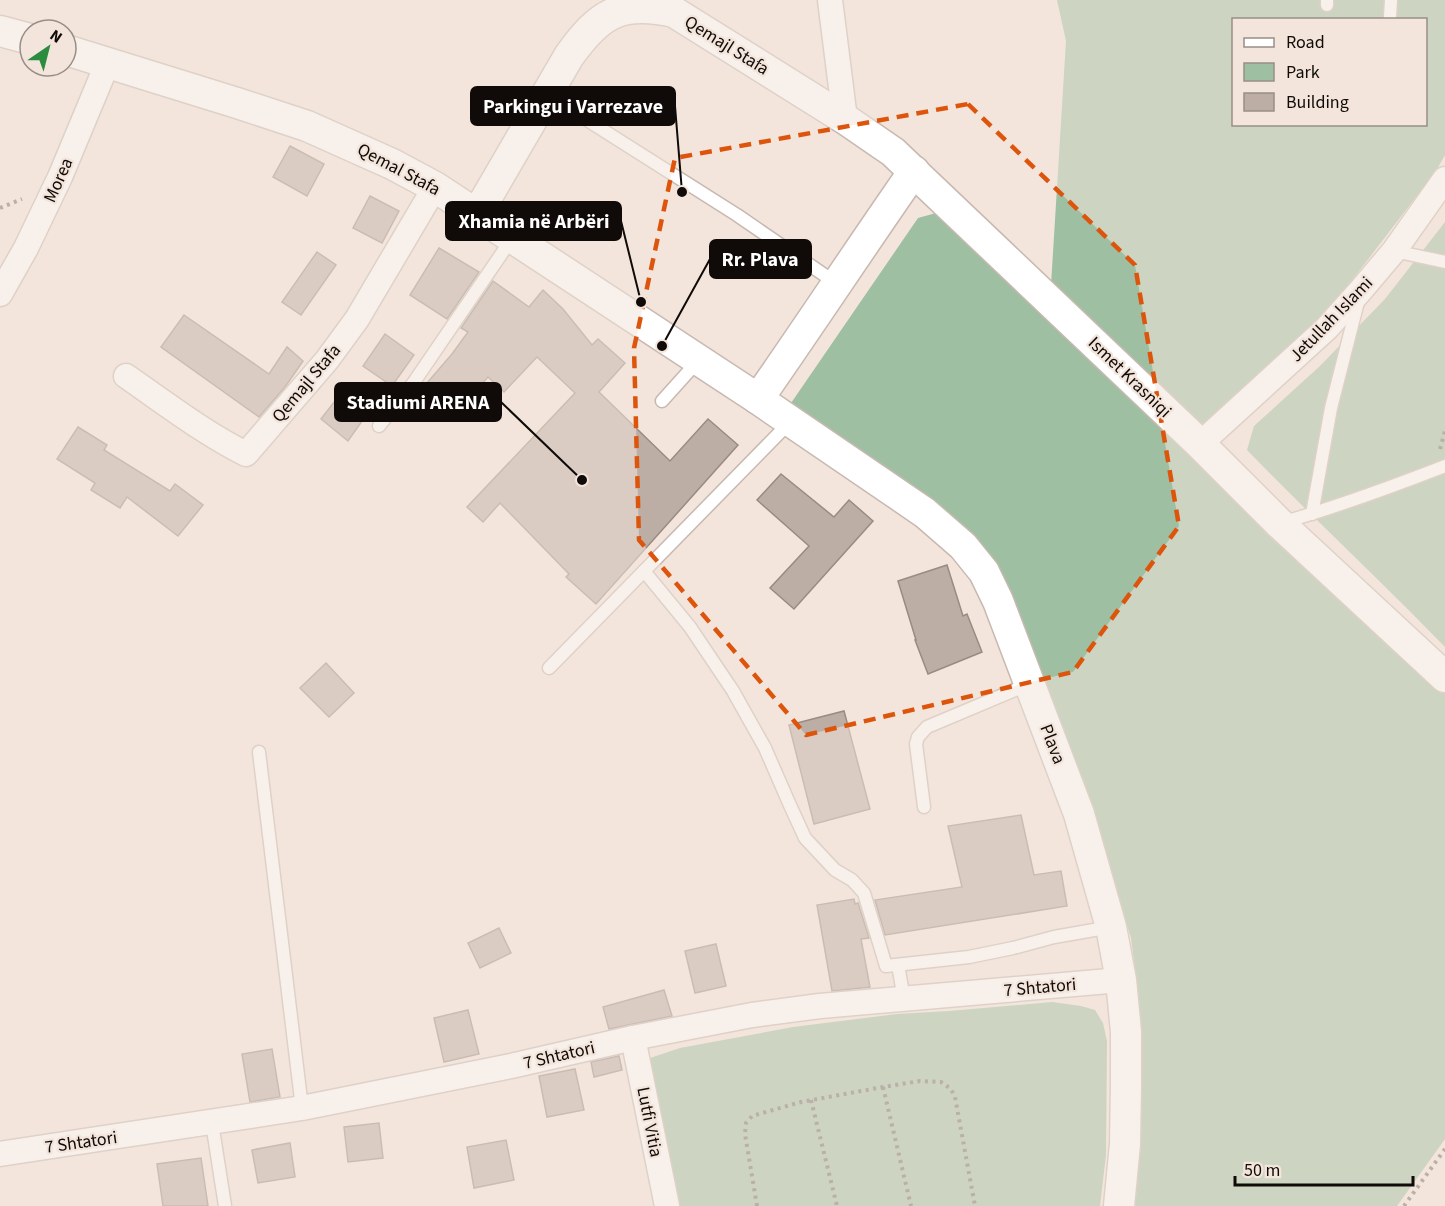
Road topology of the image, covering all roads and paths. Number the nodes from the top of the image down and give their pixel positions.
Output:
1 (830, 0) edge
2 (1391, 0) edge
3 (1390, 17) dead end
4 (0, 30) edge
5 (18, 35) edge
6 (78, 54) edge
7 (108, 63) junction
8 (546, 94) junction
9 (845, 118) junction
10 (914, 171) junction
11 (1443, 185) edge
12 (435, 187) junction
13 (22, 199) dead end
14 (0, 208) edge
15 (477, 214) junction
16 (513, 237) junction
17 (1394, 251) junction
18 (1445, 262) edge
19 (837, 282) junction
20 (1361, 290) junction
21 (0, 294) edge
22 (699, 360) junction
23 (126, 376) dead end
24 (758, 399) junction
25 (662, 401) dead end
26 (791, 421) junction
27 (379, 426) dead end
28 (1200, 444) junction
29 (1445, 466) edge
30 (1312, 514) junction
31 (1280, 523) junction
32 (644, 571) junction
33 (549, 668) dead end
34 (1445, 677) edge
35 (1030, 683) junction
36 (259, 752) dead end
37 (924, 807) dead end
38 (1110, 927) junction
39 (898, 965) junction
40 (1122, 980) junction
41 (904, 999) junction
42 (633, 1038) junction
43 (883, 1087) junction
44 (811, 1100) junction
45 (302, 1108) junction
46 (212, 1123) junction
47 (1445, 1149) edge
48 (0, 1154) edge
49 (225, 1206) edge
50 (667, 1206) edge
51 (757, 1206) edge
52 (837, 1206) edge
53 (911, 1206) edge
54 (975, 1206) edge
55 (1119, 1206) edge
56 (1404, 1206) edge

1 - 9 street
2 - 3 lane
4 - 5 street
6 - 7 street, Qemal Stafa
7 - 12 street, Qemal Stafa
7 - 21 street, Morea
8 - 9 street, Qemajl Stafa
8 - 15 street, Qemajl Stafa
8 - 19 lane
9 - 10 street, Qemajl Stafa
10 - 19 street
10 - 28 street, Ismet Krasniqi
11 - 17 street, Jetullah Islami
12 - 15 street, Qemal Stafa
12 - 23 street, Qemajl Stafa
13 - 14 path
15 - 16 street, Qemal Stafa
16 - 22 street, Qemal Stafa
16 - 27 lane
17 - 18 lane
17 - 20 street, Jetullah Islami
19 - 24 street
20 - 28 street, Jetullah Islami
20 - 30 lane
22 - 24 street, Qemal Stafa
22 - 25 lane
24 - 26 street, Plava
26 - 32 lane
26 - 35 street, Plava
28 - 31 street, Ismet Krasniqi
29 - 30 lane
30 - 31 lane
31 - 34 street, Ismet Krasniqi
32 - 33 lane
32 - 39 lane
35 - 37 lane
35 - 38 street, Plava
36 - 45 lane
38 - 39 lane
38 - 40 street, Plava
39 - 41 lane
40 - 41 street, 7 Shtatori
40 - 55 street, Plava
41 - 42 street, 7 Shtatori
42 - 45 street, 7 Shtatori
42 - 50 street, Lutfi Vitia
43 - 44 path
43 - 53 path
43 - 54 path
44 - 51 path
44 - 52 path
45 - 46 street, 7 Shtatori
46 - 48 street, 7 Shtatori
46 - 49 lane
47 - 56 path

